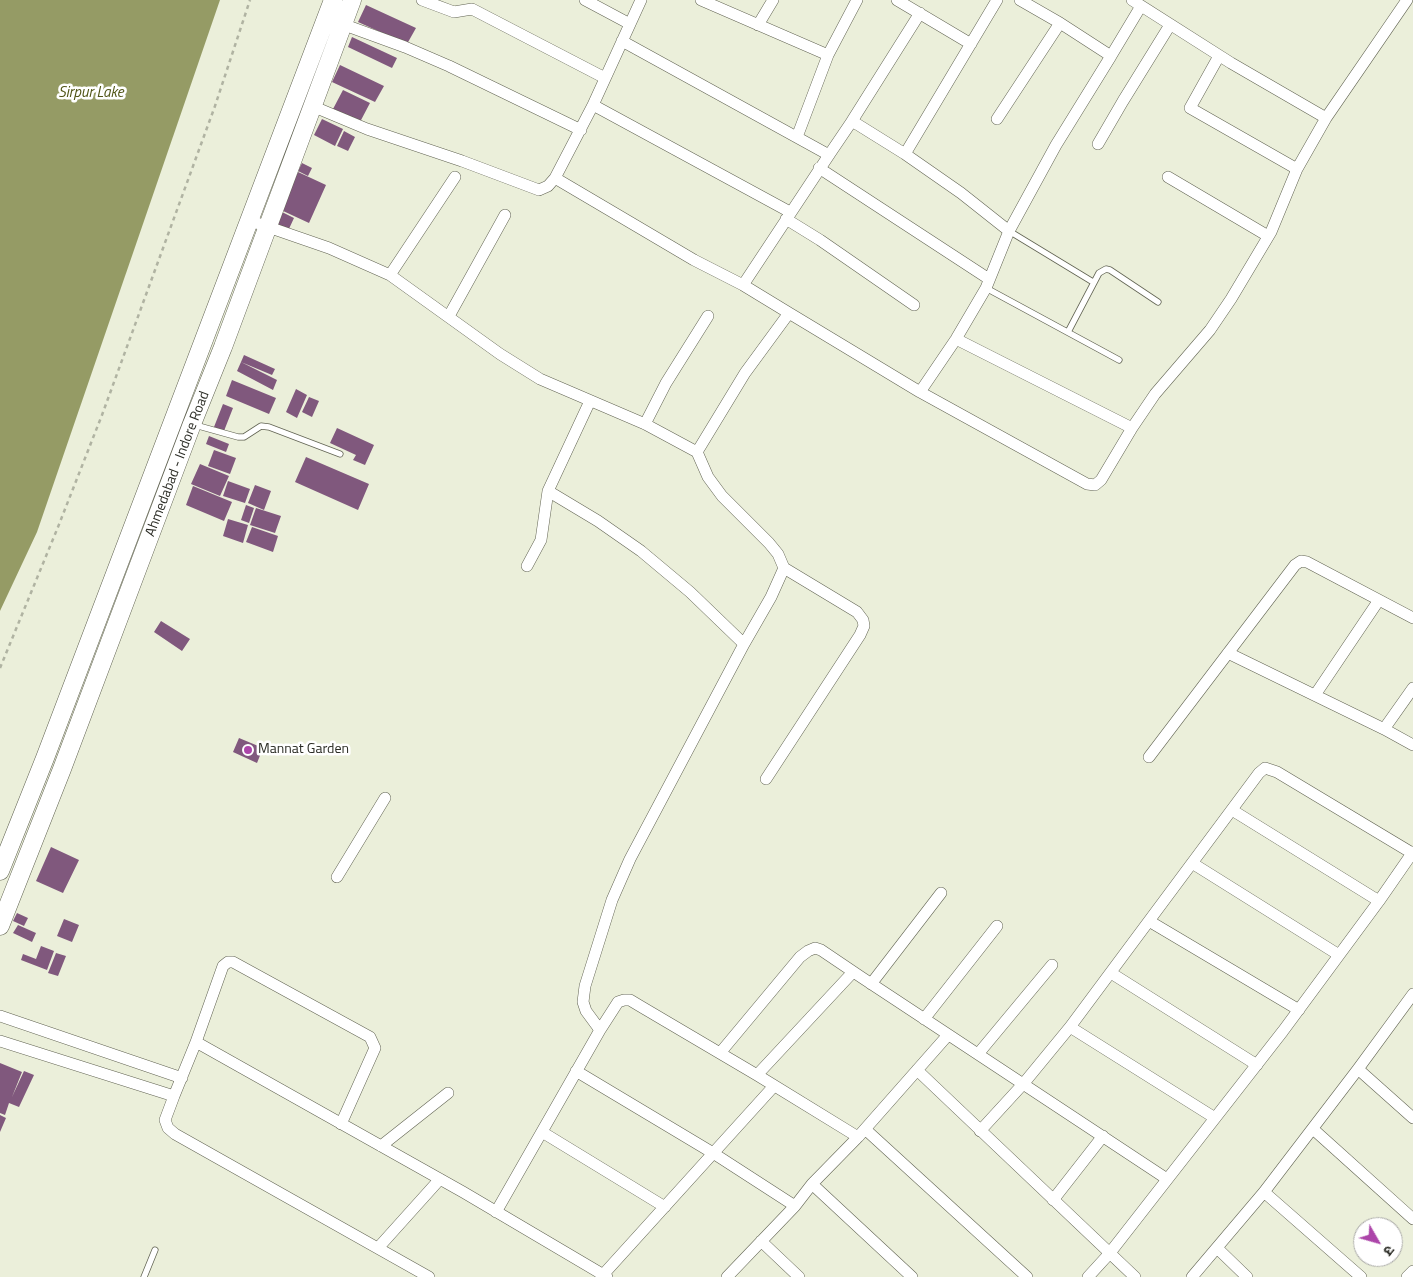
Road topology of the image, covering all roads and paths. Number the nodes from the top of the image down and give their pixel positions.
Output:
1 (250, 0) edge
2 (332, 0) edge
3 (352, 0) edge
4 (422, 0) edge
5 (584, 0) edge
6 (641, 0) edge
7 (774, 0) edge
8 (857, 0) edge
9 (897, 0) edge
10 (997, 0) edge
11 (1020, 0) edge
12 (1407, 0) edge
13 (707, 1) edge
14 (439, 3) edge
15 (1137, 3) edge
16 (920, 13) junction
17 (342, 24) junction
18 (630, 24) junction
19 (1060, 24) junction
20 (758, 25) junction
21 (1170, 25) junction
22 (622, 41) junction
23 (971, 44) junction
24 (828, 55) junction
25 (1111, 56) junction
26 (1218, 56) junction
27 (605, 78) junction
28 (593, 105) junction
29 (312, 106) junction
30 (1326, 118) junction
31 (997, 119) dead end
32 (852, 121) junction
33 (581, 130) junction
34 (797, 137) junction
35 (1098, 144) dead end
36 (905, 154) junction
37 (829, 155) junction
38 (819, 168) junction
39 (1298, 169) junction
40 (455, 177) dead end
41 (1168, 177) dead end
42 (555, 178) junction
43 (505, 214) dead end
44 (788, 215) junction
45 (248, 220) junction
46 (268, 227) junction
47 (1010, 231) junction
48 (1268, 236) junction
49 (390, 275) junction
50 (1093, 282) junction
51 (987, 283) junction
52 (743, 285) junction
53 (1158, 302) dead end
54 (914, 305) dead end
55 (789, 313) junction
56 (449, 316) junction
57 (708, 316) dead end
58 (1068, 332) junction
59 (956, 340) junction
60 (1119, 360) dead end
61 (920, 392) junction
62 (590, 401) junction
63 (192, 424) junction
64 (645, 424) junction
65 (1132, 428) junction
66 (697, 452) junction
67 (340, 454) dead end
68 (548, 491) junction
69 (527, 566) dead end
70 (784, 568) junction
71 (1379, 600) junction
72 (1413, 618) edge
73 (744, 644) junction
74 (1228, 653) junction
75 (0, 668) edge
76 (1413, 688) edge
77 (1315, 695) junction
78 (1384, 729) junction
79 (1413, 745) edge
80 (1149, 757) dead end
81 (766, 779) dead end
82 (385, 798) dead end
83 (1232, 810) junction
84 (1413, 853) edge
85 (1192, 863) junction
86 (0, 871) edge
87 (337, 877) dead end
88 (942, 893) dead end
89 (1379, 901) junction
90 (1149, 921) junction
91 (0, 926) edge
92 (997, 926) dead end
93 (1339, 955) junction
94 (1052, 966) dead end
95 (854, 972) junction
96 (1110, 973) junction
97 (871, 984) junction
98 (1413, 994) edge
99 (1409, 1008) edge
100 (1299, 1010) junction
101 (0, 1016) edge
102 (924, 1019) junction
103 (1070, 1027) junction
104 (600, 1030) junction
105 (948, 1034) junction
106 (0, 1041) edge
107 (196, 1042) junction
108 (720, 1053) junction
109 (978, 1054) junction
110 (1257, 1065) junction
111 (1358, 1069) junction
112 (917, 1070) junction
113 (576, 1072) junction
114 (757, 1075) junction
115 (182, 1078) junction
116 (1024, 1084) junction
117 (774, 1086) junction
118 (448, 1093) dead end
119 (174, 1096) junction
120 (1215, 1118) junction
121 (1413, 1118) edge
122 (341, 1124) junction
123 (1313, 1129) junction
124 (980, 1131) junction
125 (542, 1132) junction
126 (861, 1133) junction
127 (1103, 1136) junction
128 (381, 1146) junction
129 (713, 1153) junction
130 (440, 1179) junction
131 (1167, 1179) junction
132 (812, 1184) junction
133 (1264, 1192) junction
134 (1053, 1200) junction
135 (665, 1206) junction
136 (795, 1206) junction
137 (496, 1212) junction
138 (1413, 1219) edge
139 (761, 1241) junction
140 (378, 1248) junction
141 (1217, 1248) junction
142 (155, 1250) dead end
143 (1109, 1254) junction
144 (1413, 1271) edge
145 (604, 1276) edge
146 (144, 1277) edge
147 (429, 1277) edge
148 (727, 1277) edge
149 (799, 1277) edge
150 (912, 1277) edge
151 (1027, 1277) edge
152 (1088, 1277) edge
153 (1135, 1277) edge
154 (1192, 1277) edge
155 (1247, 1277) edge
156 (1360, 1277) edge
157 (1407, 1277) edge

1 - 75 path
2 - 45 highway, Ahmedabad - Indore Road
3 - 17 highway, Ahmedabad - Indore Road
4 - 14 street
5 - 18 street
6 - 18 street
7 - 20 street
8 - 24 street
9 - 16 street
10 - 23 street
11 - 19 street
12 - 30 street
13 - 20 street
14 - 27 street
15 - 21 street
15 - 25 street
16 - 23 street
16 - 32 street
17 - 29 highway, Ahmedabad - Indore Road
17 - 33 street
18 - 22 street
19 - 25 street
19 - 31 street
20 - 24 street
21 - 26 street
21 - 35 street
22 - 27 street
22 - 34 street
23 - 36 street
24 - 34 street
25 - 47 street
26 - 30 street
26 - 39 street
27 - 28 street
28 - 33 street
28 - 44 street
29 - 42 street
29 - 46 highway, Ahmedabad - Indore Road
30 - 39 street
32 - 36 street
32 - 37 street
33 - 42 street
34 - 37 street
36 - 47 street
37 - 38 street
38 - 44 street
38 - 51 street
39 - 48 street
40 - 49 street
41 - 48 street
42 - 52 street
43 - 56 street
44 - 52 street
44 - 54 street
45 - 46 street
45 - 86 highway, Ahmedabad - Indore Road
46 - 49 street
46 - 63 highway, Ahmedabad - Indore Road
47 - 50 lane
47 - 51 street
48 - 65 street
49 - 56 street
50 - 53 lane
50 - 58 lane
51 - 58 lane
51 - 59 street
52 - 55 street
55 - 61 street
55 - 66 street
56 - 62 street
57 - 64 street
58 - 60 lane
59 - 61 street
59 - 65 street
61 - 65 street
62 - 64 street
62 - 68 street
63 - 67 lane
63 - 91 highway, Ahmedabad - Indore Road
64 - 66 street
66 - 70 street
68 - 69 street
68 - 73 street
70 - 73 street
70 - 81 street
71 - 72 street
71 - 74 street
71 - 77 street
73 - 104 street
74 - 77 street
74 - 80 street
76 - 78 street
77 - 78 street
78 - 79 street
82 - 87 street
83 - 84 street
83 - 85 street
83 - 89 street
84 - 89 street
85 - 90 street
85 - 93 street
88 - 97 street
89 - 93 street
90 - 96 street
90 - 100 street
92 - 102 street
93 - 100 street
94 - 109 street
95 - 97 street
95 - 108 street
95 - 114 street
96 - 103 street
96 - 110 street
97 - 102 street
98 - 99 street
99 - 111 street
100 - 110 street
101 - 115 street
102 - 105 street
103 - 116 street
103 - 120 street
104 - 108 street
104 - 113 street
105 - 109 street
105 - 112 street
106 - 119 street
107 - 115 street
107 - 122 street
107 - 122 street
108 - 114 street
109 - 116 street
110 - 120 street
111 - 121 street
111 - 123 street
112 - 124 street
112 - 126 street
113 - 125 street
113 - 129 street
114 - 117 street
115 - 119 street
116 - 124 street
116 - 127 street
117 - 126 street
117 - 129 street
118 - 128 street
119 - 140 street
120 - 131 street
122 - 128 street
123 - 133 street
123 - 138 street
124 - 134 street
125 - 135 street
125 - 137 street
126 - 132 street
126 - 151 street
127 - 131 street
127 - 134 street
128 - 130 street
129 - 135 street
129 - 136 street
130 - 137 street
130 - 140 street
131 - 143 street
132 - 136 street
132 - 150 street
133 - 141 street
133 - 156 street
134 - 143 street
135 - 145 street
136 - 139 street
137 - 145 street
139 - 148 street
139 - 149 street
140 - 147 street
141 - 154 street
141 - 155 street
142 - 146 lane
143 - 152 street
143 - 153 street
144 - 157 street

